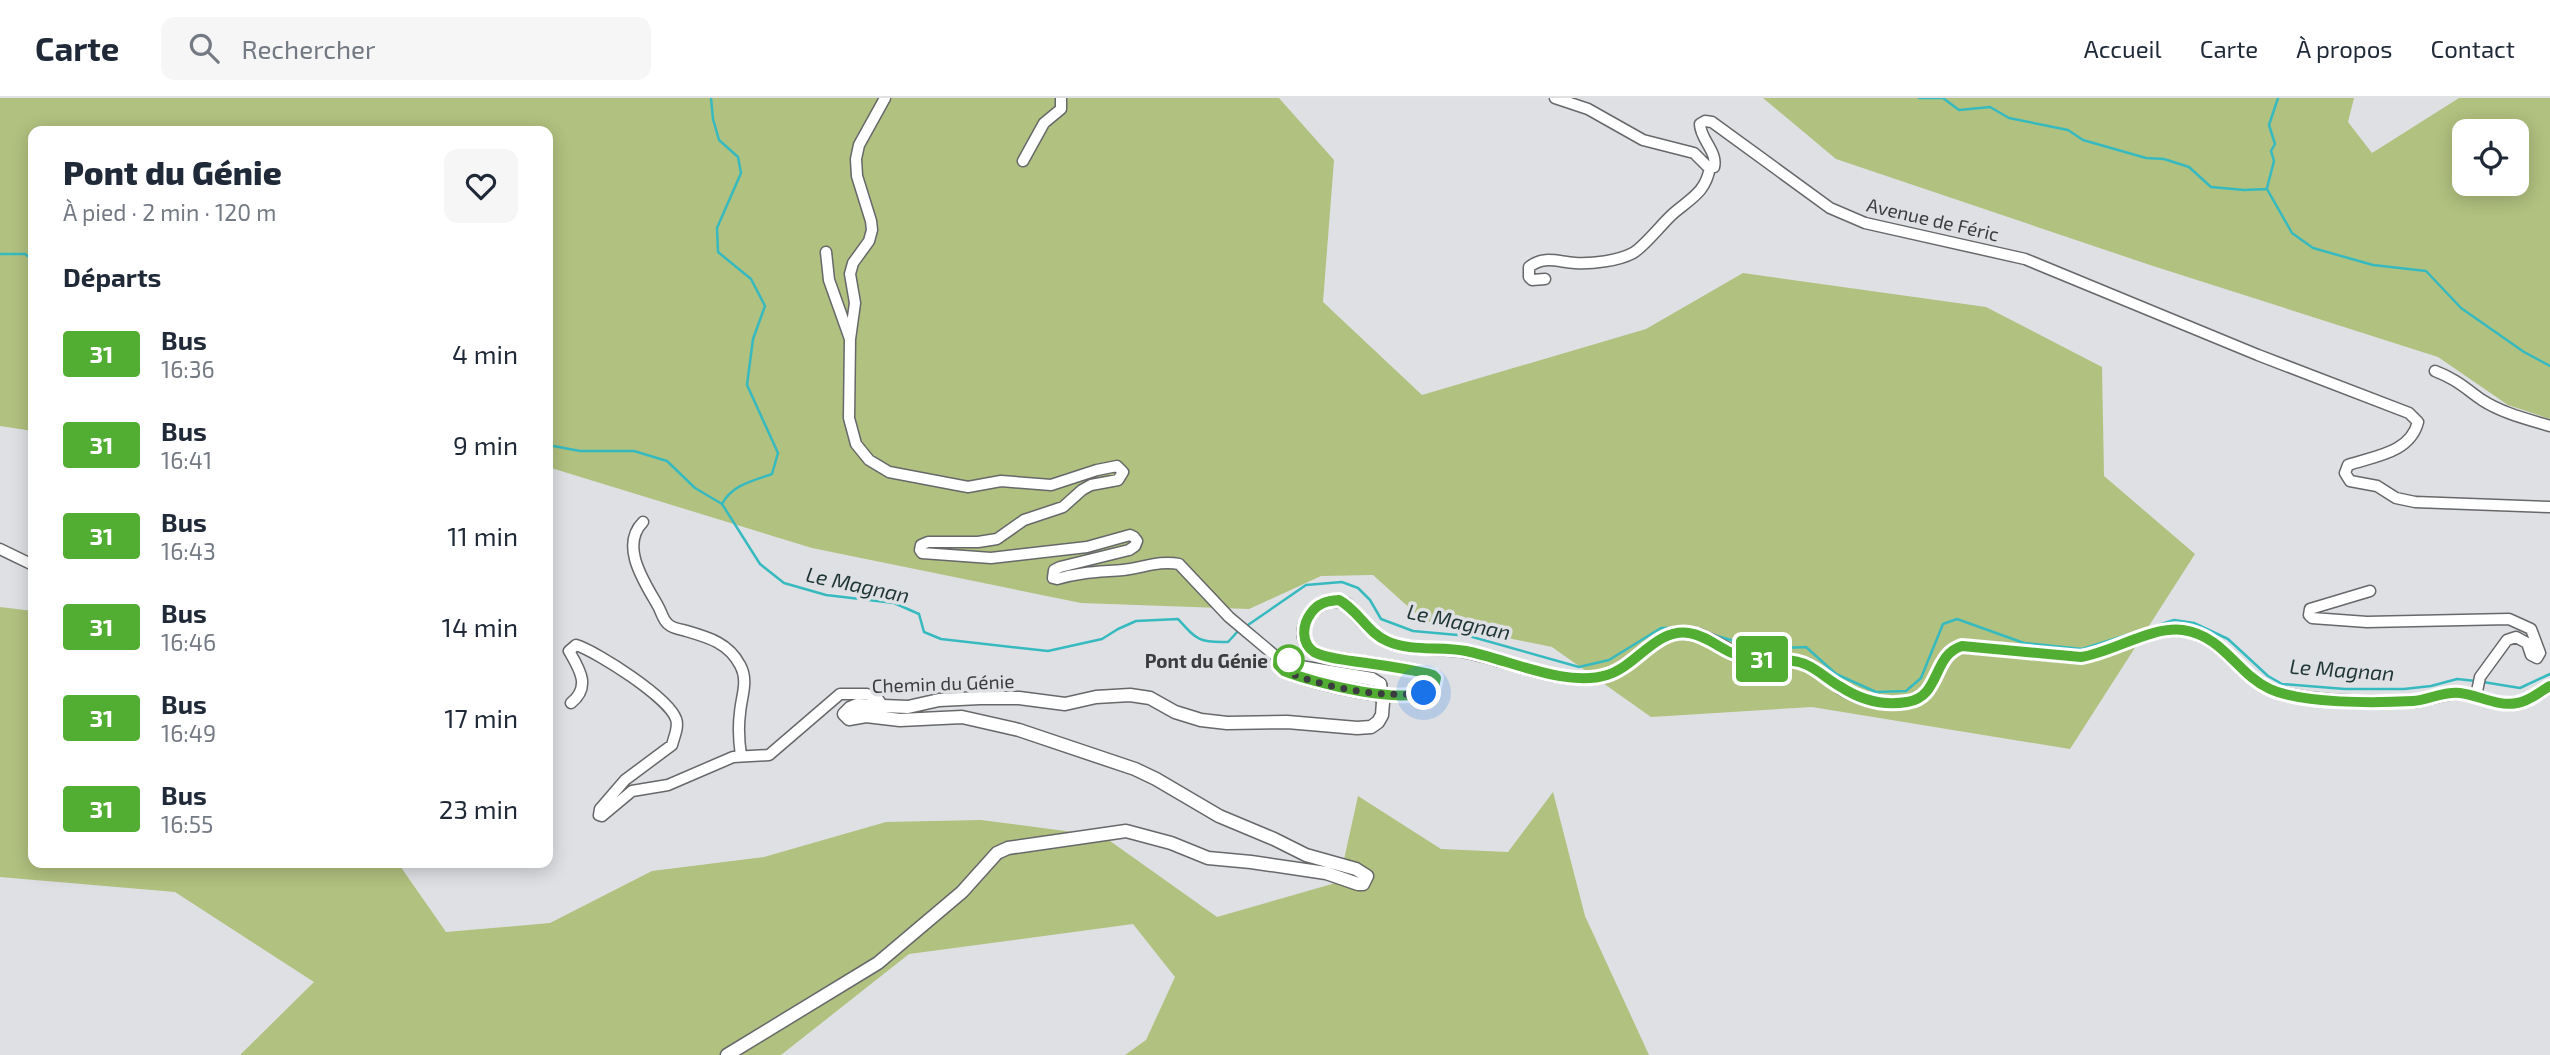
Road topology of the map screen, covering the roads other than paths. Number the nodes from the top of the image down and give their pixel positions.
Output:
1 (885, 98) edge
2 (1061, 98) edge
3 (1555, 98) edge
4 (1023, 161) dead end
5 (1710, 167) junction
6 (827, 252) dead end
7 (1545, 279) dead end
8 (850, 339) junction
9 (2435, 371) dead end
10 (2550, 426) edge
11 (2550, 507) edge
12 (643, 522) dead end
13 (0, 549) edge
14 (28, 563) edge
15 (2370, 591) dead end
16 (1279, 659) junction
17 (2550, 686) edge
18 (2478, 688) junction
19 (571, 703) dead end
20 (882, 705) junction
21 (741, 756) junction
22 (727, 1055) edge

1 - 8 street, Chemin du Génie
2 - 4 street
3 - 5 street
5 - 7 street
5 - 11 street, Avenue de Féric
6 - 8 street
8 - 16 street, Chemin du Génie
9 - 10 street
12 - 21 street
13 - 14 street
15 - 18 street
16 - 18 street
16 - 20 street, Chemin du Génie, bridge
17 - 18 street
19 - 21 street
20 - 21 street
20 - 22 street, Chemin du Génie

